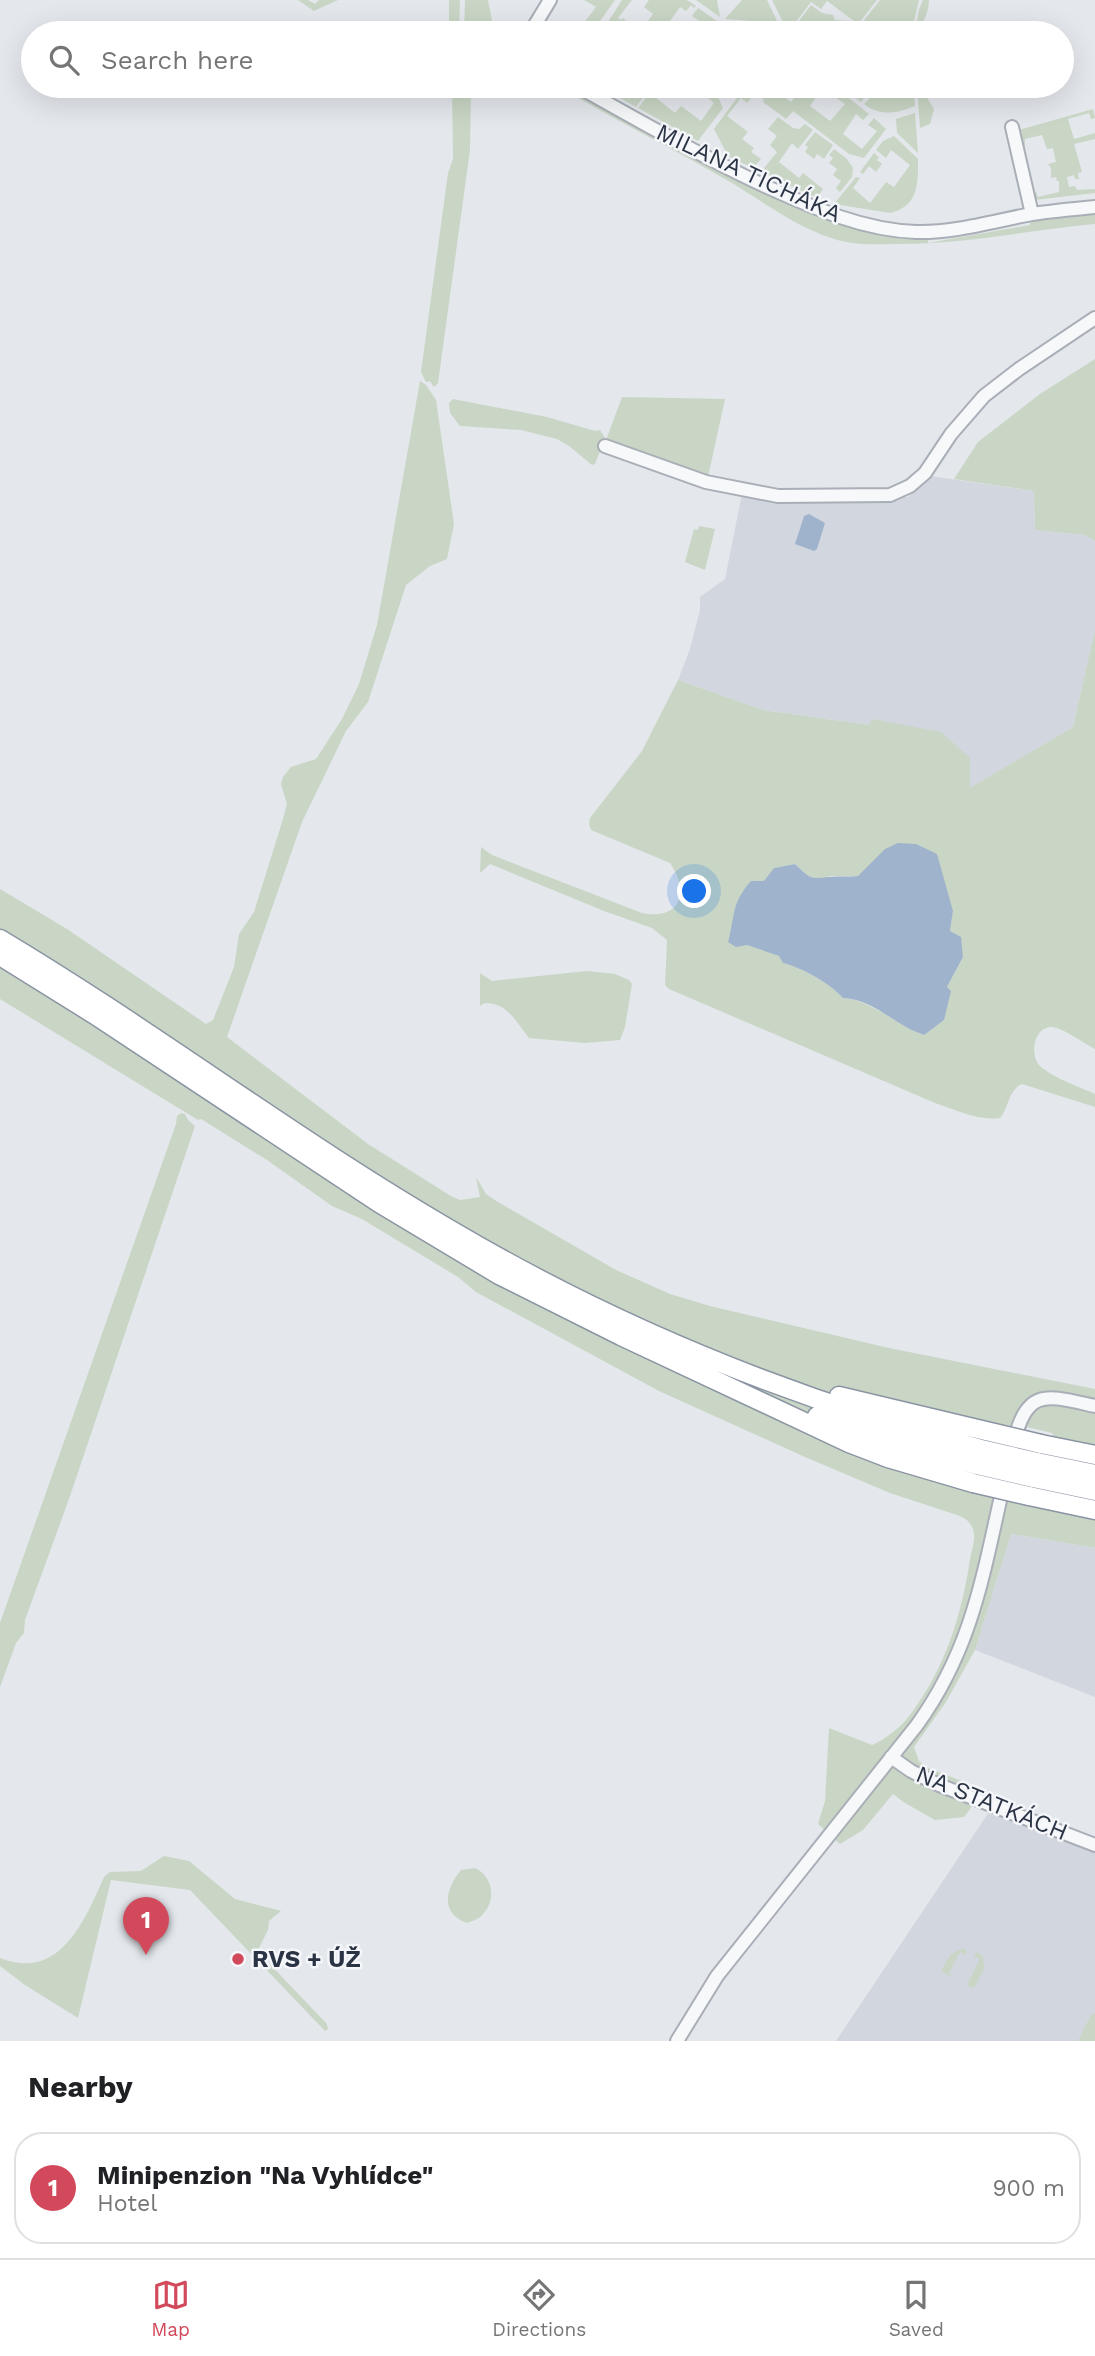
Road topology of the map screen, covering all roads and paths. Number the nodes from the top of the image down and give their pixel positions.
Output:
1 (550, 0) edge
2 (537, 21) edge
3 (600, 98) edge
4 (1012, 127) dead end
5 (1095, 207) edge
6 (1032, 214) junction
7 (1095, 318) edge
8 (605, 446) dead end
9 (0, 939) edge
10 (0, 956) edge
11 (745, 1374) junction
12 (721, 1381) junction
13 (1095, 1406) edge
14 (1095, 1455) edge
15 (979, 1457) junction
16 (1035, 1470) junction
17 (1095, 1474) edge
18 (1095, 1491) edge
19 (1095, 1510) edge
20 (891, 1757) junction
21 (1095, 1845) edge
22 (677, 2041) edge

1 - 2 street
3 - 6 street, MILANA TICHÁKA
4 - 6 street
5 - 6 street, MILANA TICHÁKA
7 - 8 street
9 - 11 highway
10 - 12 highway
11 - 14 highway, bridge
11 - 15 highway
12 - 15 highway
12 - 19 highway, bridge
13 - 20 street
15 - 16 highway, bridge
16 - 17 highway
16 - 18 highway
20 - 21 street, NA STATKÁCH
20 - 22 street

